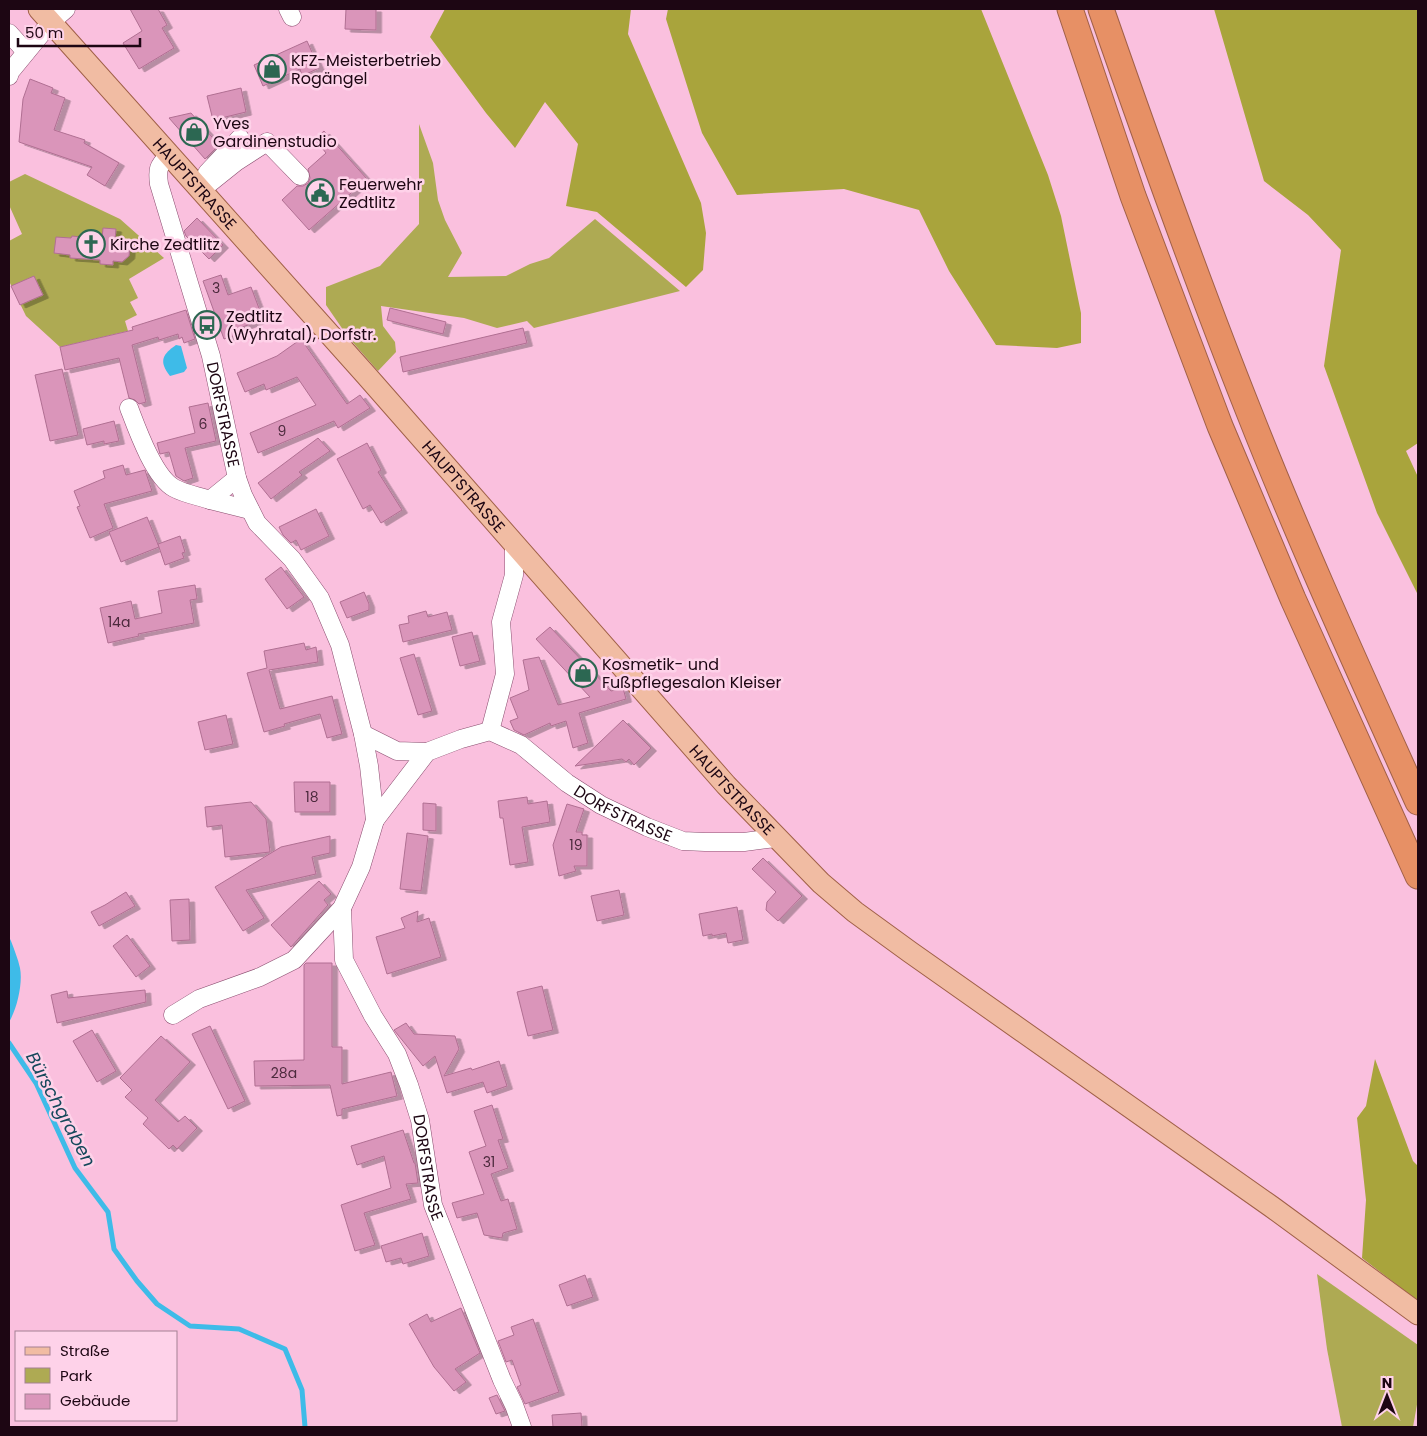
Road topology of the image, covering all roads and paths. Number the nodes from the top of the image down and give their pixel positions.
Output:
1 (1070, 9) edge
2 (1101, 9) edge
3 (52, 13) edge
4 (9, 33) edge
5 (26, 52) junction
6 (9, 76) edge
7 (240, 138) dead end
8 (169, 155) junction
9 (300, 176) dead end
10 (198, 187) junction
11 (130, 408) dead end
12 (237, 478) junction
13 (210, 500) junction
14 (250, 510) junction
15 (514, 544) junction
16 (490, 731) junction
17 (363, 734) junction
18 (427, 752) junction
19 (1418, 802) edge
20 (375, 820) junction
21 (775, 838) junction
22 (1418, 876) edge
23 (342, 908) junction
24 (173, 1015) dead end
25 (1418, 1314) edge
26 (522, 1427) edge

1 - 22 highway
2 - 19 highway
3 - 5 street, HAUPTSTRASSE
3 - 8 main road, HAUPTSTRASSE
4 - 5 street
5 - 6 street, HAUPTSTRASSE
7 - 10 street
8 - 10 main road, HAUPTSTRASSE
8 - 12 street, DORFSTRASSE
9 - 10 street
10 - 15 main road, HAUPTSTRASSE
11 - 13 street
12 - 13 street, DORFSTRASSE
12 - 14 street, DORFSTRASSE
13 - 14 street
14 - 17 street, DORFSTRASSE
15 - 16 street
15 - 21 main road, HAUPTSTRASSE
16 - 18 street
16 - 21 street, DORFSTRASSE
17 - 18 street
17 - 20 street, DORFSTRASSE
18 - 20 street, DORFSTRASSE
20 - 23 street, DORFSTRASSE
21 - 25 main road, HAUPTSTRASSE
23 - 24 street, DORFSTRASSE
23 - 26 street, DORFSTRASSE

